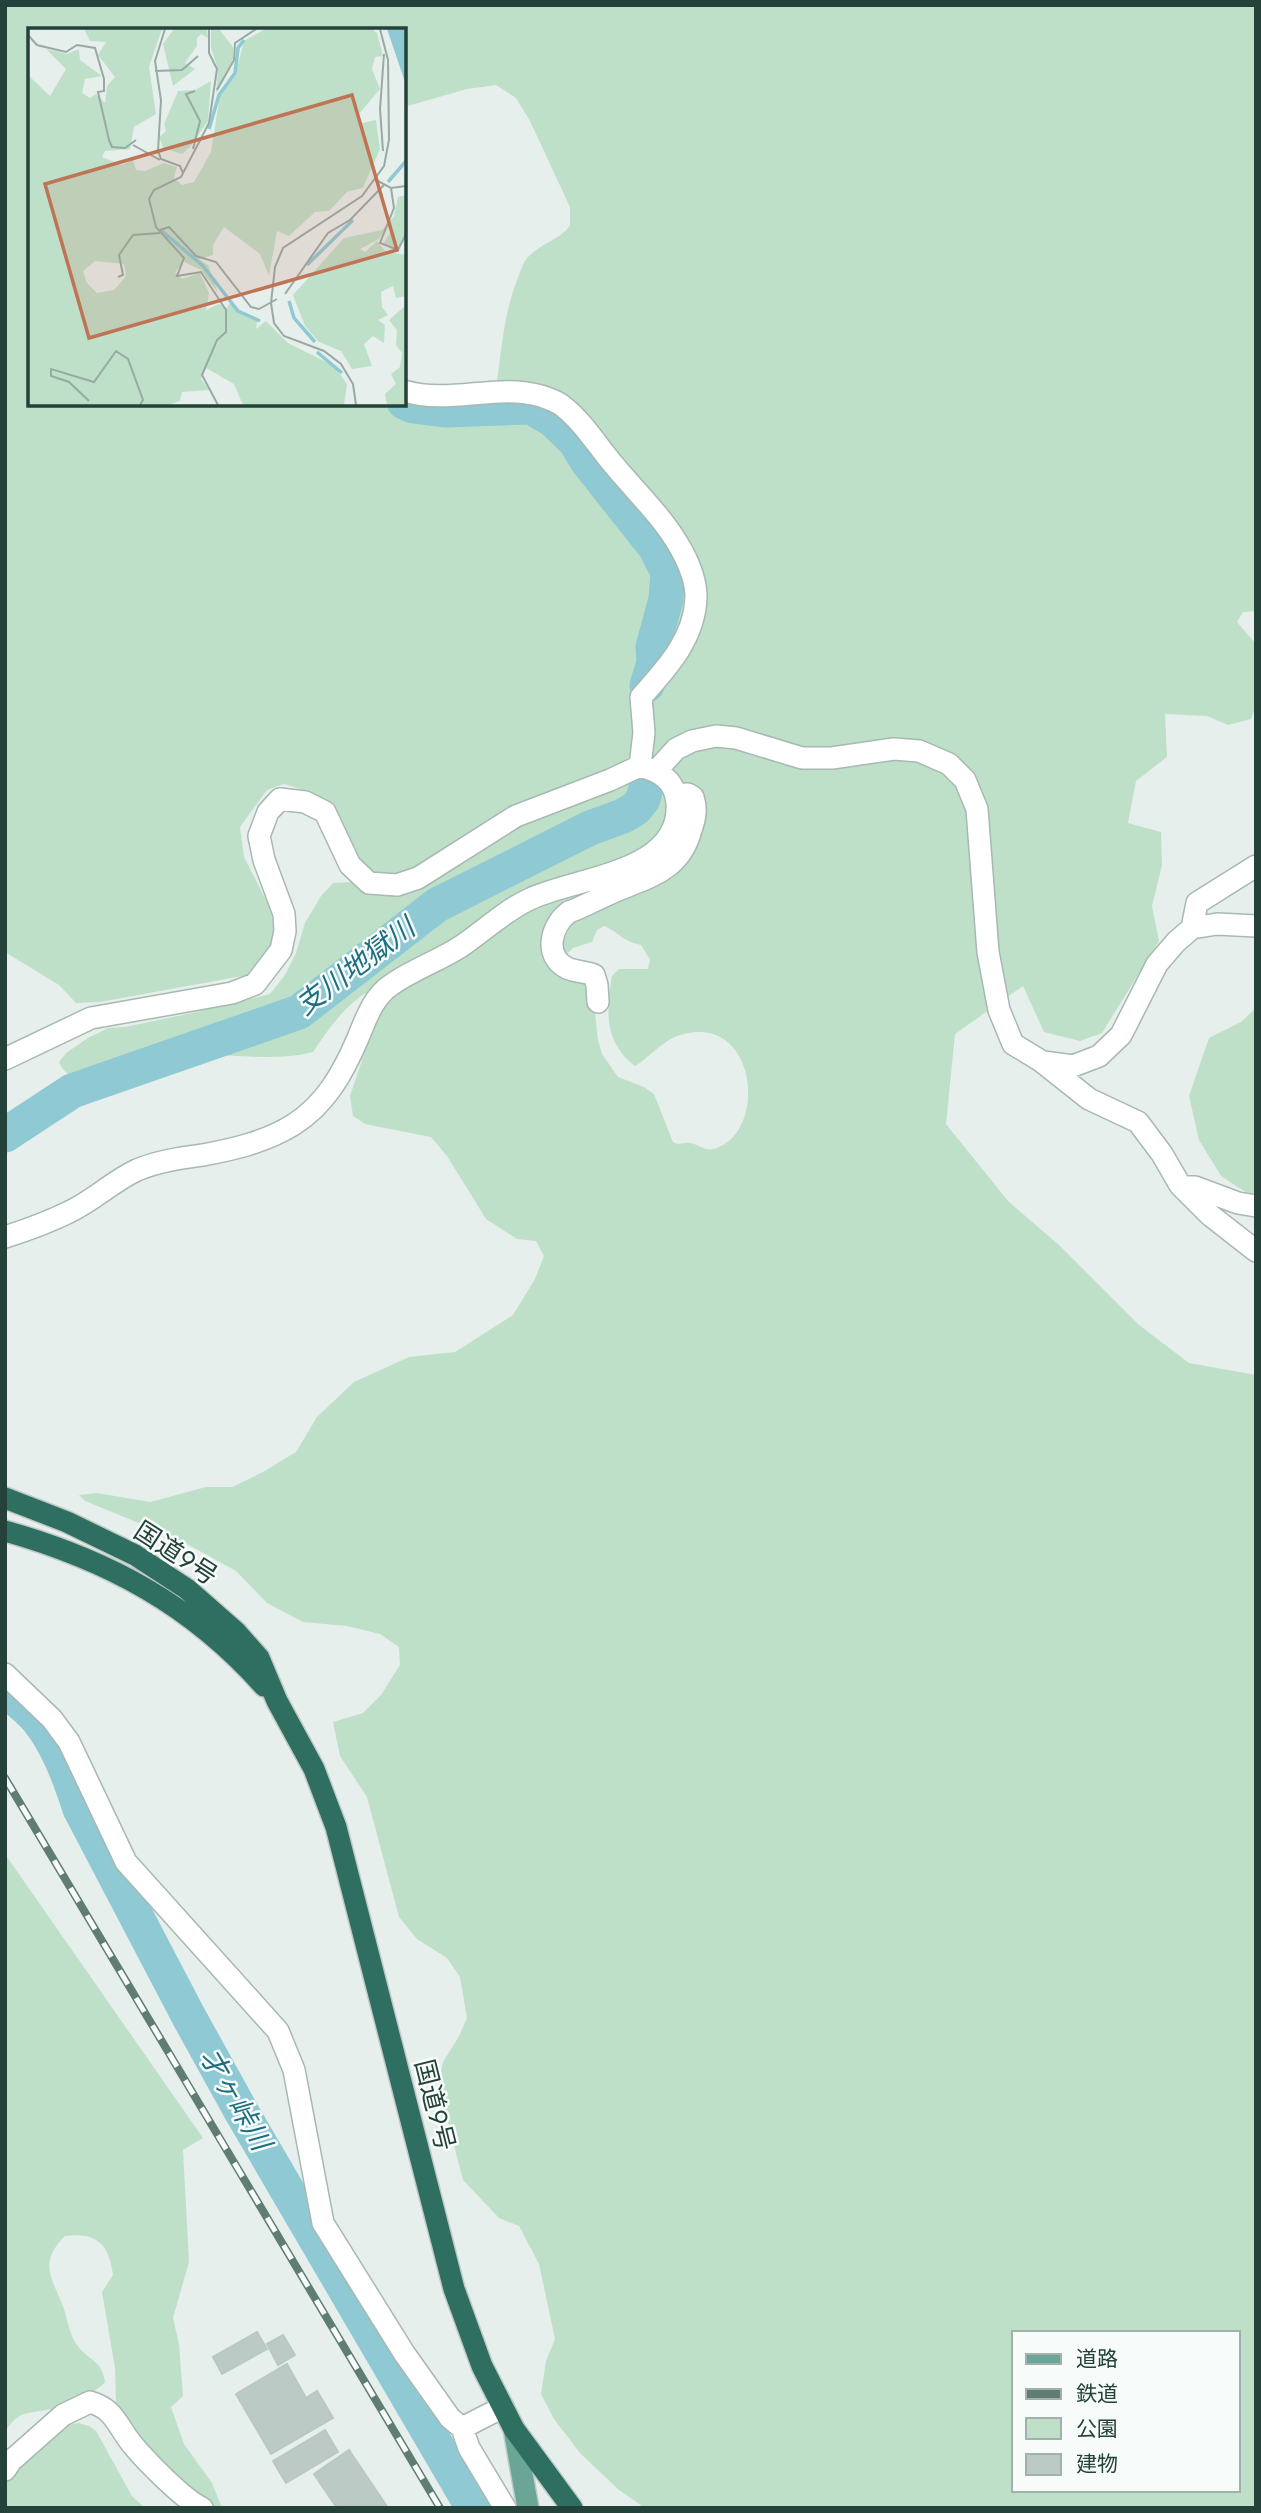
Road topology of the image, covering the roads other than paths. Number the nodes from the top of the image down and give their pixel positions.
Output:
1 (406, 391) edge
2 (648, 768) junction
3 (676, 795) junction
4 (1256, 866) edge
5 (1256, 926) edge
6 (1192, 928) junction
7 (598, 1002) dead end
8 (5, 1059) edge
9 (1041, 1061) junction
10 (1182, 1187) junction
11 (1256, 1206) edge
12 (5, 1237) edge
13 (1256, 1251) edge
14 (5, 1498) edge
15 (5, 1531) edge
16 (5, 1674) edge
17 (276, 1701) junction
18 (503, 2407) junction
19 (462, 2428) junction
20 (514, 2429) junction
21 (5, 2470) edge
22 (202, 2508) edge
23 (505, 2508) edge
24 (528, 2508) edge
25 (572, 2508) edge

1 - 2 street
2 - 3 street
2 - 8 street
2 - 9 street
3 - 7 street
3 - 12 street
4 - 6 street
5 - 6 street
6 - 9 street
9 - 10 street
10 - 11 street
10 - 13 street
14 - 17 highway, 国道9号
15 - 17 highway, 国道9号
16 - 19 street
17 - 18 highway, 国道9号
18 - 19 street
18 - 20 highway, 国道9号
19 - 23 street
20 - 24 main road
20 - 25 highway, 国道9号
21 - 22 street

